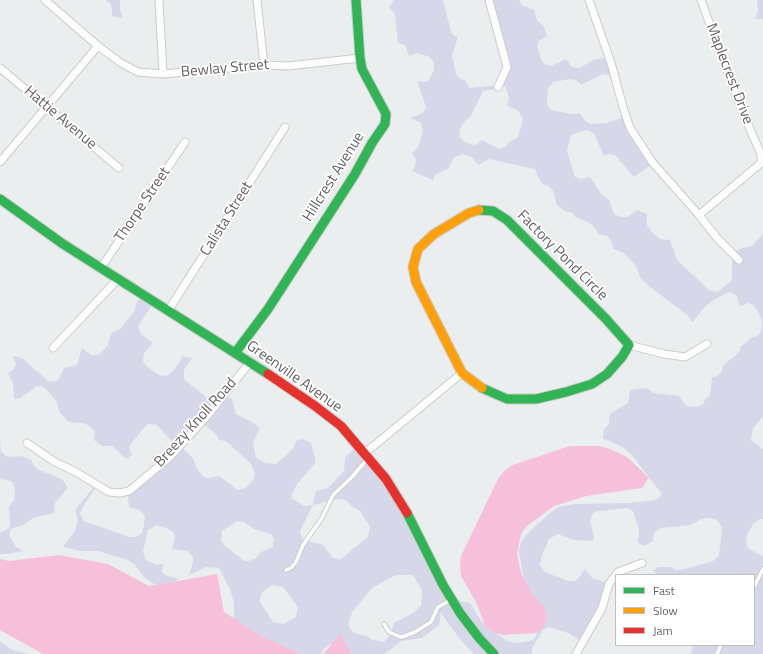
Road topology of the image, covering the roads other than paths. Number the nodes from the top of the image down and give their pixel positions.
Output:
1 (45, 0) edge
2 (160, 0) edge
3 (257, 0) edge
4 (356, 0) edge
5 (489, 0) edge
6 (589, 0) edge
7 (701, 0) edge
8 (98, 46) junction
9 (360, 58) junction
10 (264, 65) junction
11 (0, 68) edge
12 (163, 74) junction
13 (498, 87) dead end
14 (47, 107) junction
15 (285, 127) dead end
16 (185, 142) dead end
17 (0, 162) edge
18 (119, 168) dead end
19 (0, 199) edge
20 (699, 215) junction
21 (739, 260) dead end
22 (101, 268) junction
23 (118, 279) junction
24 (168, 311) junction
25 (706, 344) dead end
26 (629, 345) junction
27 (53, 348) dead end
28 (235, 353) junction
29 (250, 362) junction
30 (462, 373) junction
31 (27, 443) dead end
32 (366, 455) junction
33 (642, 563) dead end
34 (763, 569) edge
35 (286, 570) dead end
36 (617, 574) edge
37 (615, 576) edge
38 (755, 585) edge
39 (452, 600) junction
40 (384, 624) dead end
41 (494, 654) edge
42 (576, 654) edge

1 - 8 street, Bewlay Street
2 - 12 street
3 - 10 street
4 - 9 street, Hillcrest Avenue
5 - 13 street
6 - 20 street
7 - 20 street, Maplecrest Drive
8 - 12 street, Bewlay Street
8 - 14 street
9 - 10 street, Bewlay Street
9 - 28 street, Hillcrest Avenue
10 - 12 street, Bewlay Street
11 - 14 street, Hattie Avenue
14 - 17 street
14 - 18 street, Hattie Avenue
15 - 24 street, Calista Street
16 - 22 street, Thorpe Street
19 - 22 street, Greenville Avenue
20 - 21 street
22 - 23 street, Greenville Avenue
23 - 24 street, Greenville Avenue
23 - 27 street
24 - 28 street, Greenville Avenue
25 - 26 street
26 - 30 street, Factory Pond Circle
26 - 30 street, Factory Pond Circle
28 - 29 street, Greenville Avenue
29 - 31 street, Breezy Knoll Road
29 - 32 street, Greenville Avenue
30 - 32 street
32 - 35 lane
32 - 39 street, Greenville Avenue
33 - 36 street
34 - 38 lane
37 - 42 street
39 - 40 lane
39 - 41 street, Greenville Avenue

